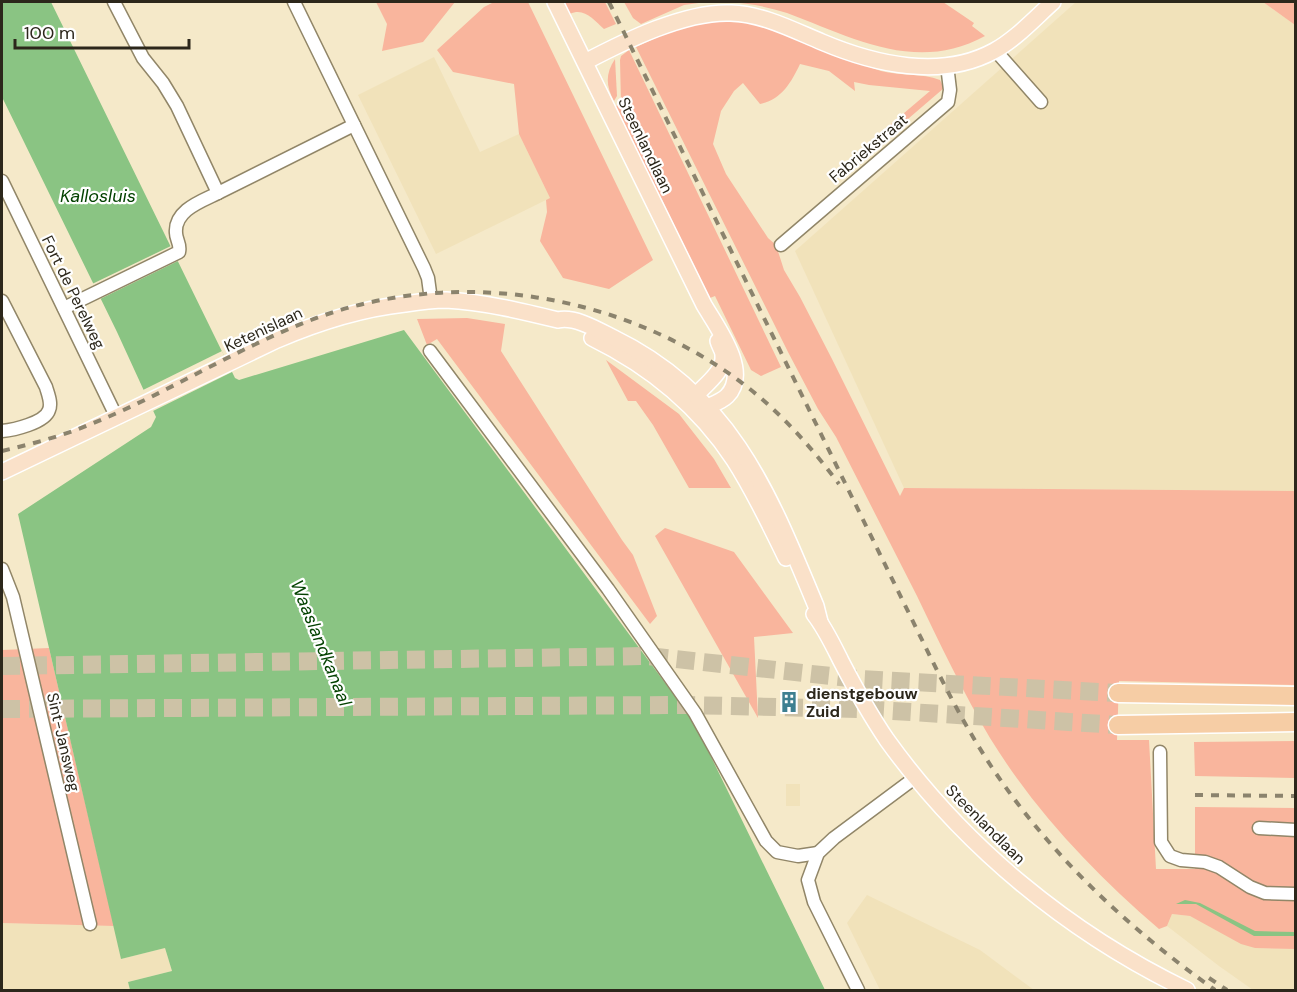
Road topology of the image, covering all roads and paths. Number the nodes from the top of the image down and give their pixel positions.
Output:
1 (114, 2) edge
2 (294, 2) edge
3 (555, 2) edge
4 (1053, 2) edge
5 (995, 50) junction
6 (585, 62) junction
7 (947, 65) junction
8 (1041, 102) dead end
9 (354, 125) junction
10 (2, 180) edge
11 (218, 193) junction
12 (781, 245) dead end
13 (431, 300) junction
14 (2, 301) edge
15 (704, 305) junction
16 (64, 308) junction
17 (430, 351) dead end
18 (696, 405) junction
19 (117, 418) junction
20 (2, 431) edge
21 (2, 472) edge
22 (2, 569) edge
23 (1118, 693) tunnel mouth
24 (1296, 696) edge
25 (1296, 722) edge
26 (1118, 725) tunnel mouth
27 (1160, 752) dead end
28 (916, 777) junction
29 (1259, 828) dead end
30 (1296, 830) edge
31 (818, 853) junction
32 (1296, 894) edge
33 (90, 924) dead end
34 (858, 990) edge
35 (1187, 990) edge

1 - 11 street
2 - 9 street
3 - 6 main road, Steenlandlaan
4 - 5 main road
5 - 7 main road
5 - 8 street
6 - 7 main road
6 - 15 main road, Steenlandlaan
7 - 12 street, Fabriekstraat
9 - 11 street
9 - 13 street
10 - 16 street, Fort de Perelweg
11 - 16 street
13 - 18 main road, Ketenislaan
13 - 19 main road, Ketenislaan
14 - 20 street
15 - 18 main road, Steenlandlaan
15 - 18 main road, Steenlandlaan
16 - 19 street, Fort de Perelweg
17 - 31 street
18 - 28 main road, Steenlandlaan
19 - 21 main road, Ketenislaan
22 - 33 street, Sint-Jansweg
23 - 24 highway
25 - 26 highway
27 - 32 street
28 - 31 street
28 - 35 main road, Steenlandlaan
29 - 30 street
31 - 34 street

